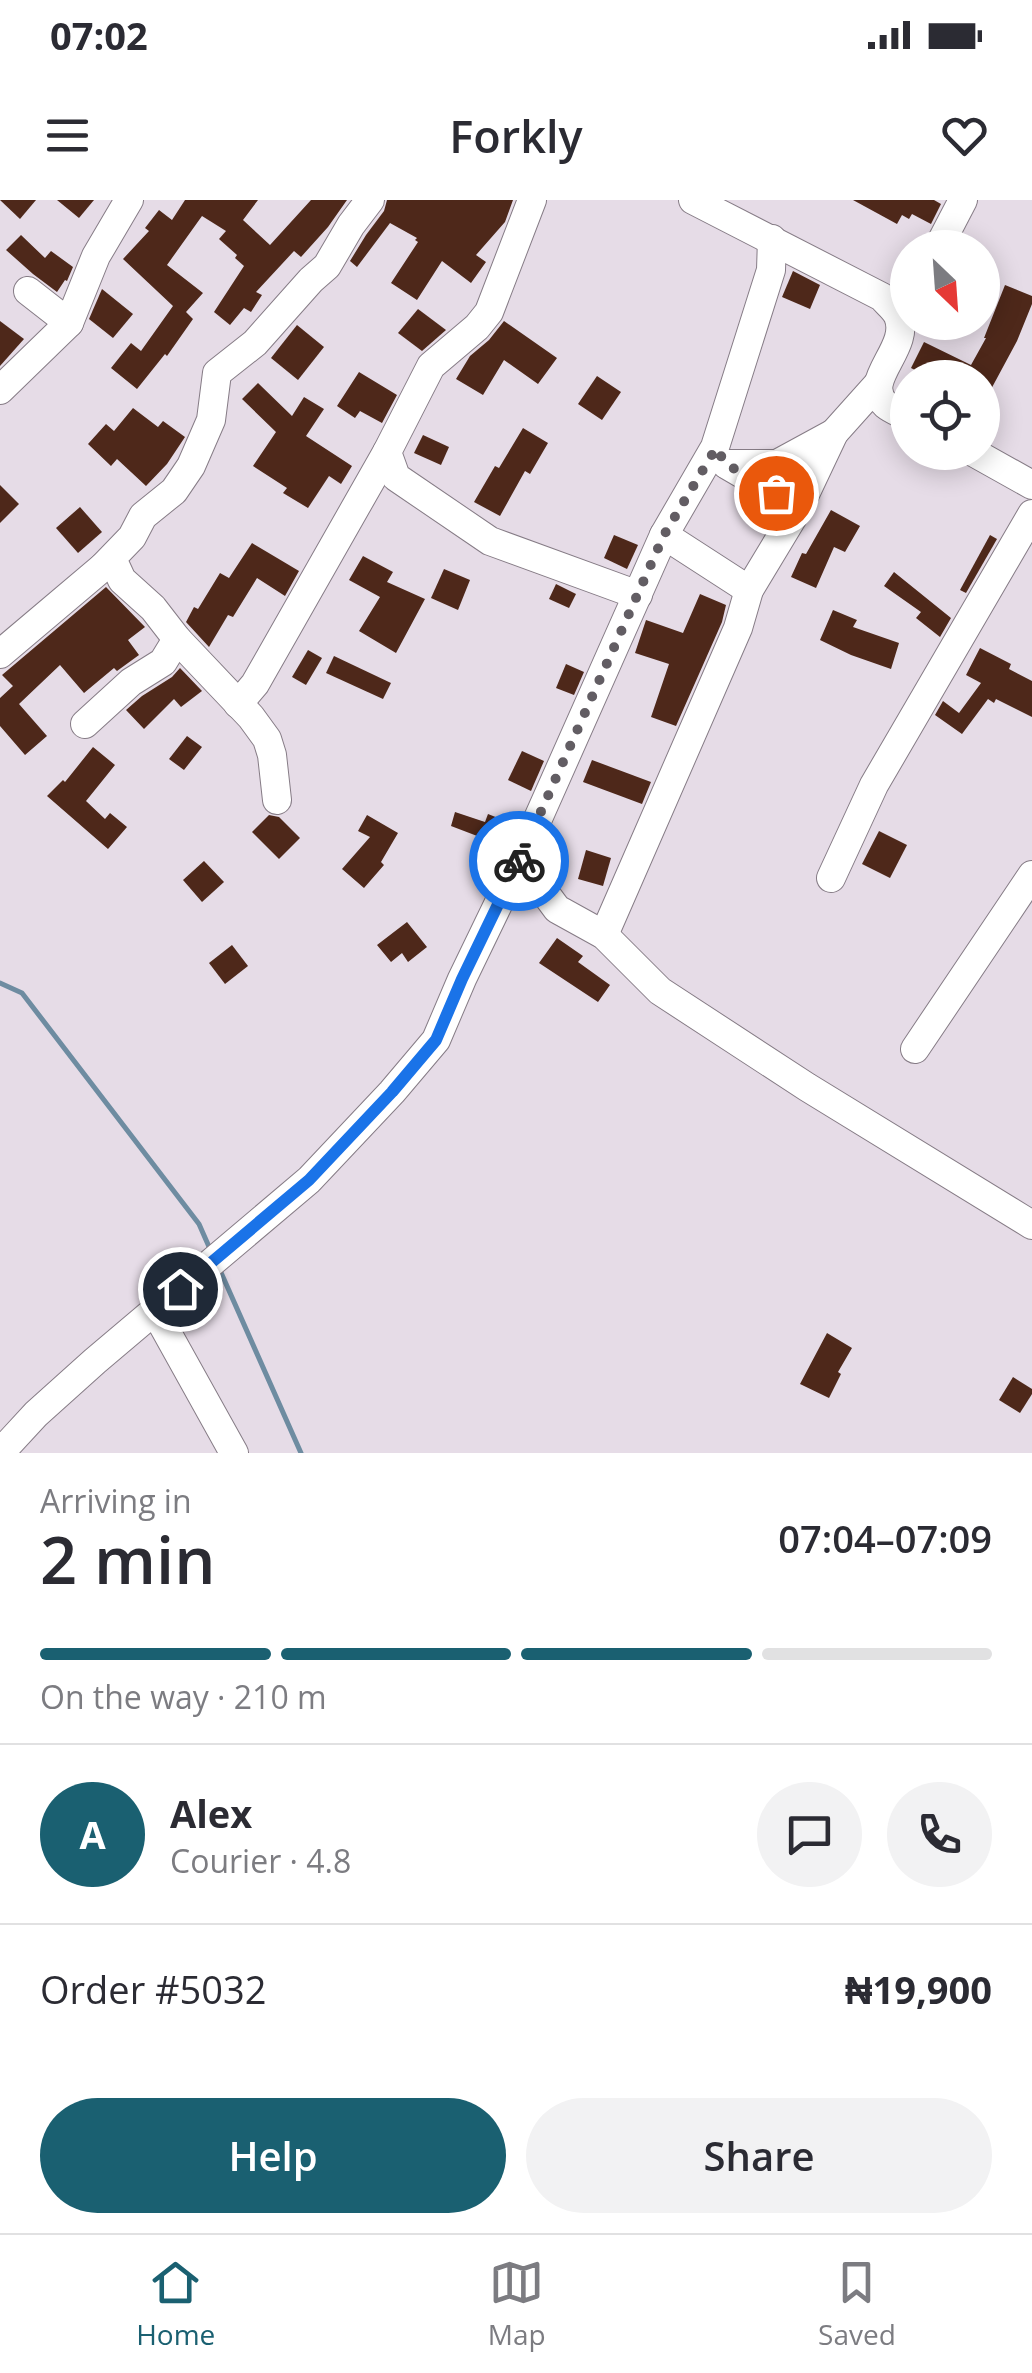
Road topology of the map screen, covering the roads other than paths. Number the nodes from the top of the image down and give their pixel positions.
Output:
1 (128, 200) edge
2 (370, 200) edge
3 (532, 200) edge
4 (694, 200) edge
5 (964, 200) edge
6 (948, 230) edge
7 (784, 246) junction
8 (28, 291) dead end
9 (890, 301) edge
10 (69, 323) junction
11 (899, 340) edge
12 (877, 386) junction
13 (0, 390) edge
14 (890, 408) edge
15 (834, 432) junction
16 (387, 452) junction
17 (721, 456) junction
18 (1000, 467) edge
19 (1032, 485) edge
20 (800, 507) junction
21 (1032, 514) edge
22 (664, 535) junction
23 (103, 567) junction
24 (748, 590) junction
25 (638, 595) junction
26 (178, 639) junction
27 (0, 654) edge
28 (238, 704) junction
29 (84, 724) dead end
30 (277, 800) dead end
31 (520, 859) junction
32 (1032, 875) edge
33 (831, 878) dead end
34 (604, 935) junction
35 (915, 1049) dead end
36 (1032, 1225) edge
37 (154, 1311) junction
38 (0, 1453) edge
39 (234, 1453) edge

1 - 10 street
2 - 23 street
3 - 16 street
4 - 7 street
5 - 6 street
7 - 9 street
7 - 17 street
8 - 10 street
10 - 13 street
11 - 12 street
12 - 14 street
12 - 15 street
15 - 17 street
15 - 20 street
16 - 25 street
16 - 28 street
17 - 20 street
17 - 22 street
18 - 19 street
20 - 24 street
21 - 33 street
22 - 24 street
22 - 25 street
23 - 26 street
23 - 27 street
24 - 34 street
25 - 31 street
26 - 28 street
26 - 29 street
28 - 30 street
31 - 34 street
31 - 37 street
32 - 35 street
34 - 36 street
37 - 38 street
37 - 39 street

